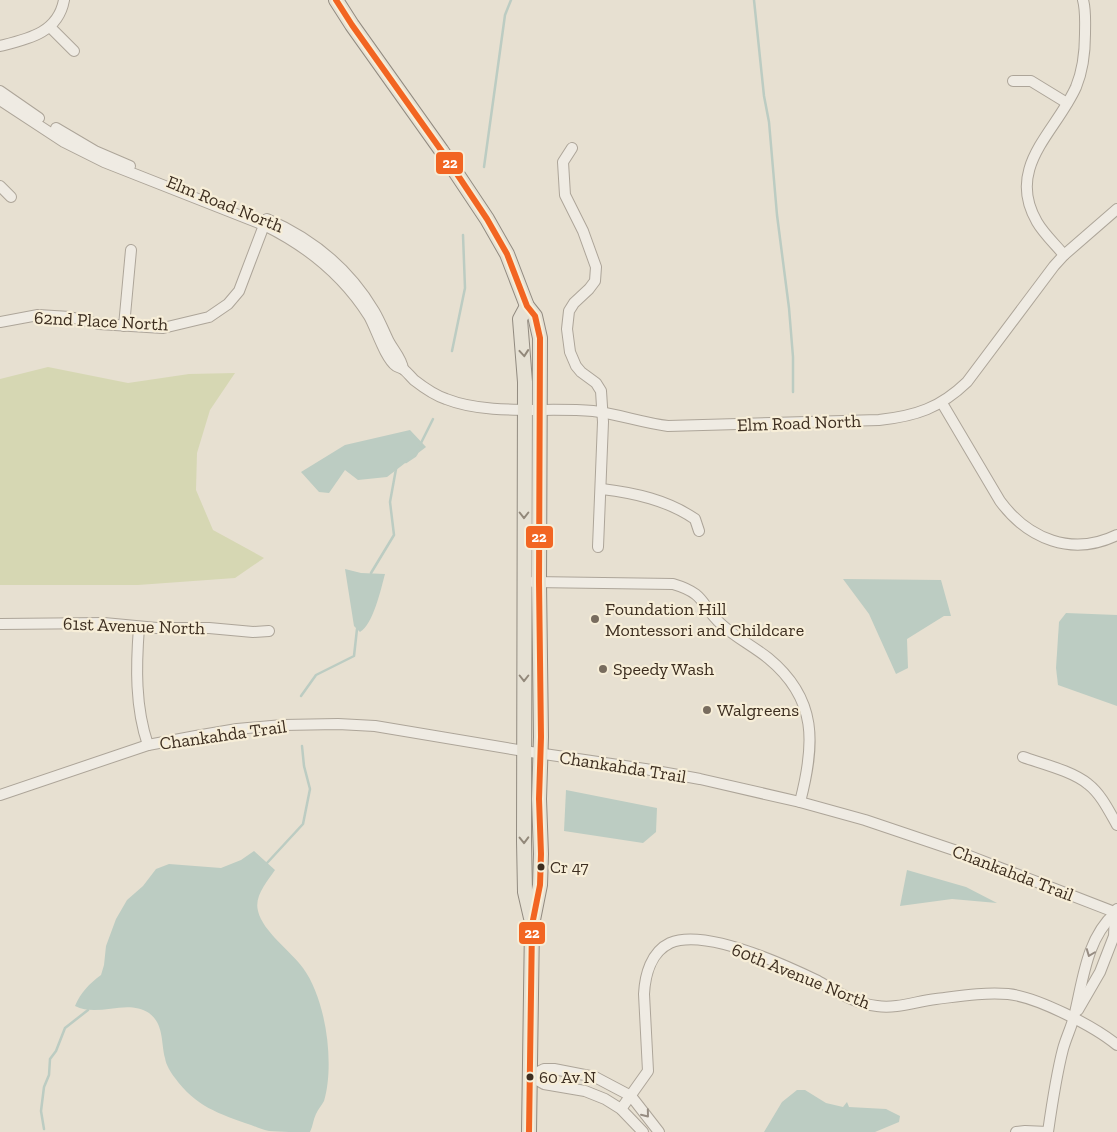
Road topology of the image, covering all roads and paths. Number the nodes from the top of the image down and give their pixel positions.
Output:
1 (64, 0) edge
2 (336, 0) edge
3 (1083, 0) edge
4 (50, 27) junction
5 (0, 46) edge
6 (74, 51) dead end
7 (1013, 81) dead end
8 (0, 91) edge
9 (0, 100) edge
10 (1067, 103) junction
11 (572, 148) dead end
12 (0, 186) edge
13 (11, 197) dead end
14 (1117, 209) edge
15 (265, 222) junction
16 (131, 250) dead end
17 (1064, 255) junction
18 (528, 306) junction
19 (0, 322) edge
20 (124, 326) junction
21 (942, 402) junction
22 (524, 409) junction
23 (540, 409) junction
24 (602, 412) junction
25 (602, 489) junction
26 (699, 531) dead end
27 (1117, 535) edge
28 (598, 547) dead end
29 (532, 582) junction
30 (0, 624) edge
31 (139, 627) junction
32 (269, 631) dead end
33 (148, 745) junction
34 (524, 751) junction
35 (541, 754) junction
36 (1023, 757) dead end
37 (0, 795) edge
38 (800, 802) junction
39 (1117, 825) edge
40 (1116, 911) edge
41 (532, 925) junction
42 (1073, 1018) junction
43 (1117, 1045) edge
44 (530, 1076) junction
45 (631, 1096) junction
46 (621, 1109) junction
47 (529, 1132) edge
48 (643, 1132) edge
49 (659, 1132) edge
50 (1016, 1132) edge
51 (1048, 1132) edge

1 - 4 street
2 - 18 main road
3 - 10 street
4 - 5 street
4 - 6 street
7 - 10 street
8 - 15 street, Elm Road North
9 - 15 street, Elm Road North
10 - 17 street
11 - 24 street
12 - 13 street
14 - 17 street, Elm Road North
15 - 20 street, 62nd Place North
15 - 22 street, Elm Road North
16 - 20 street
17 - 21 street, Elm Road North
18 -> 22 main road
18 - 23 main road
19 - 20 street, 62nd Place North
21 - 24 street, Elm Road North
21 - 27 street
22 - 23 street, Elm Road North
22 -> 29 main road
23 - 24 street, Elm Road North
23 - 29 main road
24 - 25 street
25 - 26 street
25 - 28 street
29 -> 34 main road
29 - 35 main road
29 - 38 street
30 - 31 street, 61st Avenue North
31 - 32 street, 61st Avenue North
31 - 33 street
33 - 34 street, Chankahda Trail
33 - 37 street, Chankahda Trail
34 - 35 street, Chankahda Trail
34 -> 41 main road
35 - 38 street, Chankahda Trail
35 - 41 main road
36 - 39 street
38 - 40 street, Chankahda Trail
40 - 42 street
40 -> 42 street
41 - 44 main road
42 - 43 street, 60th Avenue North
42 - 45 street, 60th Avenue North
42 - 51 street
44 - 45 street
44 - 46 street
44 - 47 main road
45 - 46 street, 60th Avenue North
45 -> 49 street
46 - 48 street
50 - 51 street

